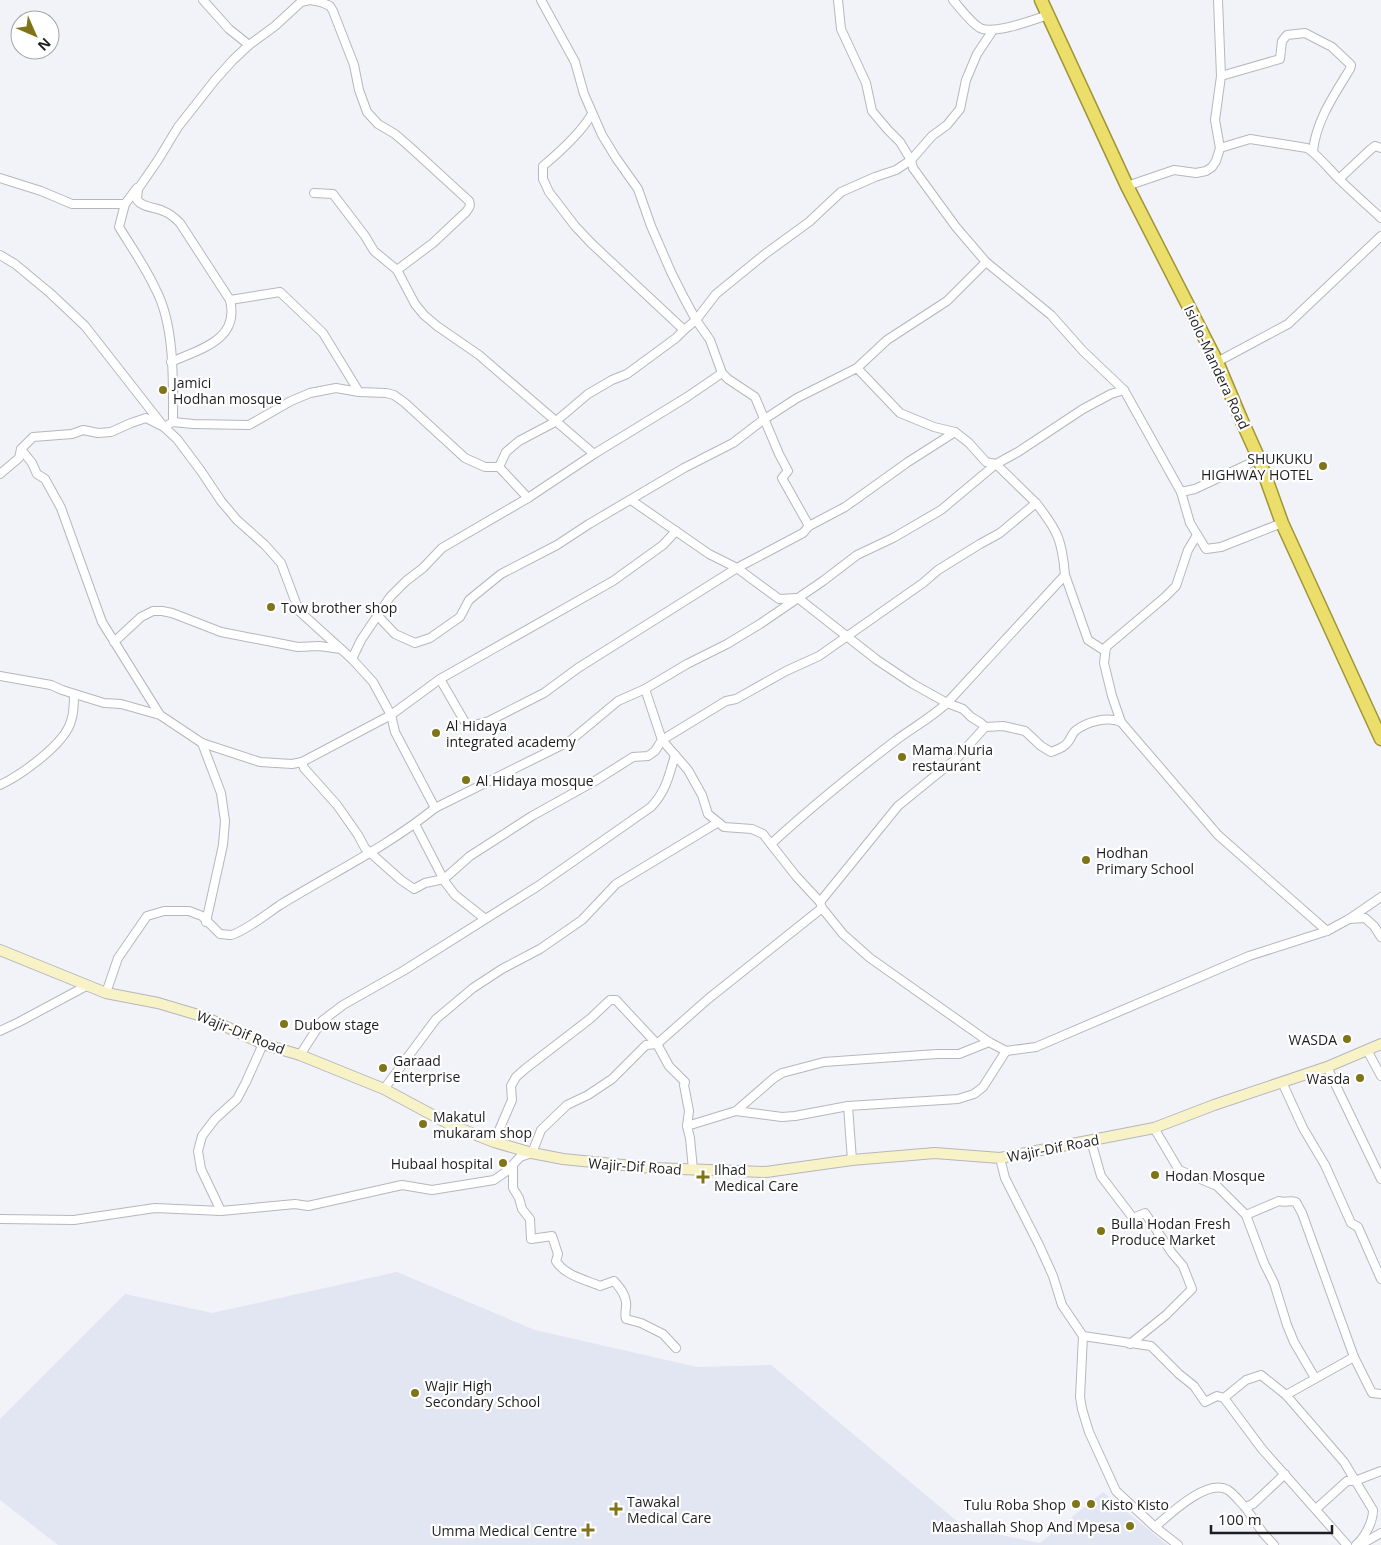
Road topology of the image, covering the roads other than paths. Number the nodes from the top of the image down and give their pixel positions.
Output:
1 (203, 0) edge
2 (541, 0) edge
3 (838, 0) edge
4 (954, 0) edge
5 (1041, 0) edge
6 (1218, 0) edge
7 (1048, 15) junction
8 (993, 30) junction
9 (249, 45) junction
10 (1221, 76) junction
11 (592, 114) junction
12 (1220, 148) junction
13 (1381, 148) edge
14 (1313, 151) junction
15 (158, 160) junction
16 (911, 160) junction
17 (0, 178) edge
18 (1339, 179) junction
19 (1127, 186) junction
20 (314, 193) dead end
21 (125, 204) junction
22 (1381, 218) edge
23 (1381, 236) edge
24 (0, 255) edge
25 (986, 262) junction
26 (398, 270) junction
27 (230, 300) junction
28 (696, 320) junction
29 (684, 330) junction
30 (171, 362) junction
31 (1217, 362) junction
32 (857, 368) junction
33 (722, 373) junction
34 (1124, 390) junction
35 (358, 392) junction
36 (763, 420) junction
37 (173, 422) junction
38 (555, 422) junction
39 (164, 427) junction
40 (955, 432) junction
41 (21, 449) junction
42 (594, 454) junction
43 (1259, 459) junction
44 (996, 464) junction
45 (499, 467) junction
46 (0, 474) edge
47 (1181, 492) junction
48 (528, 498) junction
49 (631, 500) junction
50 (1036, 503) junction
51 (1282, 523) junction
52 (809, 526) junction
53 (676, 531) junction
54 (1197, 535) junction
55 (737, 568) junction
56 (1065, 575) junction
57 (798, 598) junction
58 (378, 616) junction
59 (848, 636) junction
60 (114, 642) junction
61 (341, 649) junction
62 (1105, 651) junction
63 (352, 659) junction
64 (0, 676) edge
65 (440, 679) junction
66 (645, 689) junction
67 (74, 694) junction
68 (947, 703) junction
69 (391, 714) junction
70 (160, 715) junction
71 (1121, 722) junction
72 (985, 726) junction
73 (1381, 739) edge
74 (662, 740) junction
75 (202, 743) junction
76 (675, 755) junction
77 (302, 762) junction
78 (0, 785) edge
79 (435, 808) junction
80 (718, 823) junction
81 (415, 824) junction
82 (772, 844) junction
83 (371, 853) junction
84 (444, 879) junction
85 (1381, 897) edge
86 (821, 905) junction
87 (484, 918) junction
88 (1349, 919) junction
89 (206, 922) junction
90 (1327, 931) junction
91 (1381, 937) edge
92 (0, 950) edge
93 (88, 984) junction
94 (106, 993) junction
95 (0, 1031) edge
96 (989, 1042) junction
97 (264, 1044) junction
98 (657, 1044) junction
99 (1381, 1044) edge
100 (1367, 1050) junction
101 (1006, 1051) junction
102 (300, 1054) junction
103 (1327, 1067) junction
104 (1381, 1076) edge
105 (1282, 1082) junction
106 (384, 1089) junction
107 (848, 1106) junction
108 (736, 1111) junction
109 (687, 1126) junction
110 (1154, 1128) junction
111 (1091, 1141) junction
112 (494, 1142) junction
113 (532, 1153) junction
114 (1000, 1158) junction
115 (852, 1160) junction
116 (514, 1165) junction
117 (692, 1170) junction
118 (1381, 1179) edge
119 (221, 1211) junction
120 (1246, 1215) junction
121 (0, 1219) edge
122 (1381, 1279) edge
123 (1084, 1336) junction
124 (1130, 1344) junction
125 (676, 1348) dead end
126 (1354, 1357) junction
127 (1315, 1378) junction
128 (1381, 1394) edge
129 (1286, 1395) junction
130 (1224, 1398) junction
131 (1381, 1471) edge
132 (1285, 1474) junction
133 (1355, 1482) junction
134 (1245, 1507) junction
135 (1316, 1509) junction
136 (1154, 1527) junction
137 (1381, 1533) edge
138 (1178, 1545) edge
139 (1274, 1545) edge
140 (1347, 1545) edge
141 (1358, 1545) edge

1 - 9 street
2 - 11 street
3 - 16 street
4 - 8 street
5 - 7 highway, Isiolo-Mandera Road
6 - 10 street
7 - 8 street
7 - 19 highway, Isiolo-Mandera Road
8 - 16 street
9 - 15 street
9 - 26 street
10 - 12 street
10 - 14 street
11 - 28 street
11 - 29 street
12 - 14 street
12 - 19 street
13 - 18 street
14 - 18 street
15 - 21 street
15 - 27 street
16 - 25 street
16 - 28 street
17 - 21 street
18 - 22 street
19 - 31 highway, Isiolo-Mandera Road
20 - 26 street
21 - 30 street
23 - 31 street
24 - 39 street
25 - 32 street
25 - 34 street
26 - 38 street
27 - 30 street
27 - 35 street
28 - 29 street
28 - 33 street
29 - 38 street
30 - 37 street
31 - 43 highway, Isiolo-Mandera Road
32 - 36 street
32 - 40 street
33 - 36 street
33 - 42 street
34 - 44 street
34 - 47 street
35 - 37 street
35 - 45 street
36 - 49 street
36 - 52 street
37 - 39 street
38 - 42 street
38 - 45 street
39 - 41 street
39 - 61 street
40 - 44 street
40 - 52 street
41 - 46 street
41 - 60 street
42 - 48 street
43 - 47 street
43 - 51 highway, Isiolo-Mandera Road
44 - 50 street
44 - 57 street
45 - 48 street
47 - 54 street
48 - 58 street
49 - 53 street
49 - 58 street
50 - 56 street
50 - 59 street
51 - 54 street
51 - 73 highway, Isiolo-Mandera Road
52 - 55 street
53 - 55 street
53 - 65 street
54 - 62 street
55 - 57 street
55 - 65 street
56 - 62 street
56 - 68 street
57 - 59 street
57 - 66 street
58 - 63 street
59 - 68 street
59 - 74 street
60 - 61 street
60 - 70 street
61 - 63 street
62 - 71 street
63 - 69 street
64 - 67 street
65 - 69 street
66 - 74 street
66 - 79 street
67 - 70 street
67 - 78 street
68 - 72 street
68 - 82 street
69 - 77 street
69 - 79 street
70 - 75 street
71 - 72 street
71 - 90 street
72 - 86 street
74 - 76 street
74 - 84 street
75 - 77 street
75 - 89 street
76 - 80 street
76 - 87 street
77 - 83 street
79 - 81 street
80 - 82 street
80 - 106 street
81 - 83 street
81 - 84 street
82 - 86 street
83 - 84 street
83 - 89 street
84 - 87 street
85 - 88 street
86 - 96 street
86 - 98 street
87 - 102 street
88 - 90 street
88 - 91 street
89 - 94 street
90 - 101 street
92 - 93 main road, Wajir-Dif Road
93 - 94 main road, Wajir-Dif Road
93 - 95 street
94 - 97 main road, Wajir-Dif Road
96 - 101 street
96 - 108 street
97 - 102 main road, Wajir-Dif Road
97 - 119 street
98 - 109 street
98 - 112 street
98 - 113 street
99 - 100 main road, Wajir-Dif Road
100 - 103 main road, Wajir-Dif Road
100 - 104 street
101 - 107 street
102 - 106 main road, Wajir-Dif Road
103 - 105 main road, Wajir-Dif Road
103 - 118 street
105 - 110 main road, Wajir-Dif Road
105 - 122 street
106 - 112 main road, Wajir-Dif Road
107 - 108 street
107 - 115 street
108 - 109 street
109 - 117 street
110 - 111 main road, Wajir-Dif Road
110 - 120 street
111 - 114 main road, Wajir-Dif Road
111 - 124 street
112 - 113 main road, Wajir-Dif Road
113 - 116 street
113 - 117 main road, Wajir-Dif Road
114 - 115 main road, Wajir-Dif Road
114 - 123 street
115 - 117 main road, Wajir-Dif Road
116 - 119 street
116 - 125 street
119 - 121 street
120 - 126 street
120 - 127 street
123 - 124 street
123 - 136 street
124 - 130 street
126 - 127 street
126 - 128 street
127 - 129 street
129 - 130 street
129 - 133 street
130 - 132 street
131 - 133 street
132 - 134 street
132 - 135 street
133 - 135 street
133 - 141 street
134 - 136 street
134 - 139 street
135 - 140 street
136 - 138 street
137 - 141 street

